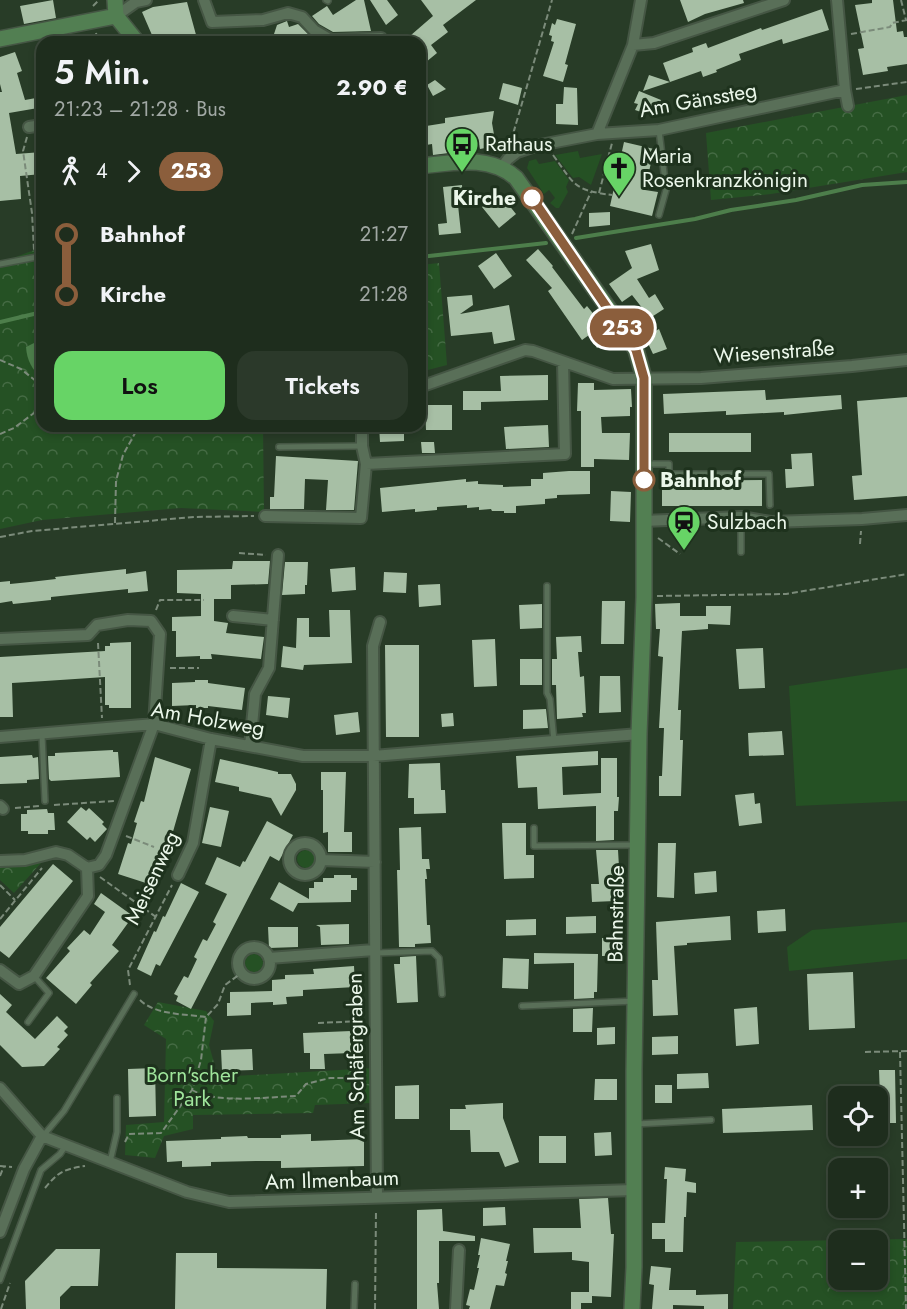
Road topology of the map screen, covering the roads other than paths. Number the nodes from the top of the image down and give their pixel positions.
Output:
1 (146, 0) edge
2 (204, 0) edge
3 (641, 0) edge
4 (784, 0) edge
5 (837, 0) edge
6 (115, 8) edge
7 (131, 36) edge
8 (324, 36) edge
9 (0, 39) edge
10 (633, 45) junction
11 (845, 90) junction
12 (849, 106) dead end
13 (36, 126) edge
14 (29, 127) road end
15 (659, 130) junction
16 (597, 134) junction
17 (426, 166) edge
18 (502, 167) junction
19 (659, 215) dead end
20 (36, 258) edge
21 (0, 264) edge
22 (907, 360) edge
23 (563, 362) junction
24 (644, 378) junction
25 (426, 385) edge
26 (362, 432) edge
27 (363, 446) junction
28 (279, 447) dead end
29 (366, 464) junction
30 (644, 464) junction
31 (770, 506) dead end
32 (907, 514) edge
33 (265, 516) road end
34 (741, 517) junction
35 (643, 523) junction
36 (741, 552) dead end
37 (278, 555) road end
38 (547, 586) dead end
39 (233, 616) dead end
40 (273, 620) junction
41 (380, 622) dead end
42 (0, 639) edge
43 (154, 724) junction
44 (639, 734) junction
45 (42, 735) junction
46 (0, 737) edge
47 (211, 739) junction
48 (554, 741) junction
49 (250, 746) junction
50 (373, 756) junction
51 (45, 801) dead end
52 (534, 828) dead end
53 (638, 845) junction
54 (321, 860) dead end
55 (0, 861) edge
56 (375, 862) junction
57 (87, 868) junction
58 (178, 875) road end
59 (374, 951) junction
60 (269, 958) junction
61 (0, 970) edge
62 (34, 976) junction
63 (134, 994) road end
64 (442, 994) dead end
65 (635, 1001) junction
66 (522, 1006) dead end
67 (28, 1023) dead end
68 (0, 1088) edge
69 (117, 1098) dead end
70 (711, 1120) dead end
71 (634, 1124) junction
72 (42, 1136) junction
73 (66, 1145) junction
74 (113, 1163) junction
75 (634, 1190) junction
76 (376, 1198) junction
77 (0, 1232) edge
78 (459, 1250) dead end
79 (0, 1280) edge
80 (356, 1284) dead end
81 (354, 1309) edge
82 (456, 1309) edge
83 (632, 1309) edge

1 - 6 street
2 - 8 street
3 - 10 street
4 - 10 street
5 - 11 street
6 - 7 street
6 - 9 street
10 - 16 street
11 - 12 street
11 - 15 street, Am Gänssteg
13 - 14 street
15 - 16 street, Am Gänssteg
15 - 19 lane
16 - 18 street, Am Gänssteg
17 - 18 street
18 - 24 street, Bahnstraße
20 - 21 lane
22 - 24 street, Wiesenstraße
23 - 24 street, Wiesenstraße
23 - 25 street, Wiesenstraße
23 - 29 street
24 - 30 street, Bahnstraße
26 - 27 street
27 - 28 lane
27 - 29 street
29 - 33 street
30 - 31 lane
30 - 35 street, Bahnstraße
32 - 34 street
34 - 35 street
34 - 36 lane
35 - 44 street, Bahnstraße
37 - 40 street
38 - 48 lane
39 - 40 street
40 - 49 street
41 - 50 street
42 - 43 street
43 - 45 street, Am Holzweg
43 - 47 street, Am Holzweg
43 - 57 street
44 - 48 street, Am Holzweg
44 - 53 street, Bahnstraße
45 - 46 street, Am Holzweg
45 - 51 lane
47 - 49 street, Am Holzweg
47 - 58 street, Meisenweg
48 - 50 street, Am Holzweg
49 - 50 street, Am Holzweg
50 - 56 street, Am Schäfergraben
52 - 53 lane
53 - 65 street, Bahnstraße
54 - 56 street
55 - 57 street
56 - 59 street, Am Schäfergraben
57 - 62 street
59 - 60 street, Am Schäfergraben
59 - 64 lane
59 - 76 street, Am Schäfergraben
60 - 60 street, Am Schäfergraben
61 - 62 street
62 - 67 lane
63 - 72 lane
65 - 66 lane
65 - 71 street, Bahnstraße
68 - 72 street
69 - 74 lane
70 - 71 lane
71 - 75 street, Bahnstraße
72 - 73 street, Am Ilmenbaum
72 - 77 street
73 - 74 street, Am Ilmenbaum
73 - 79 lane
74 - 76 street, Am Ilmenbaum
75 - 76 street, Am Ilmenbaum
75 - 83 street, Bahnstraße
78 - 82 street
80 - 81 lane

